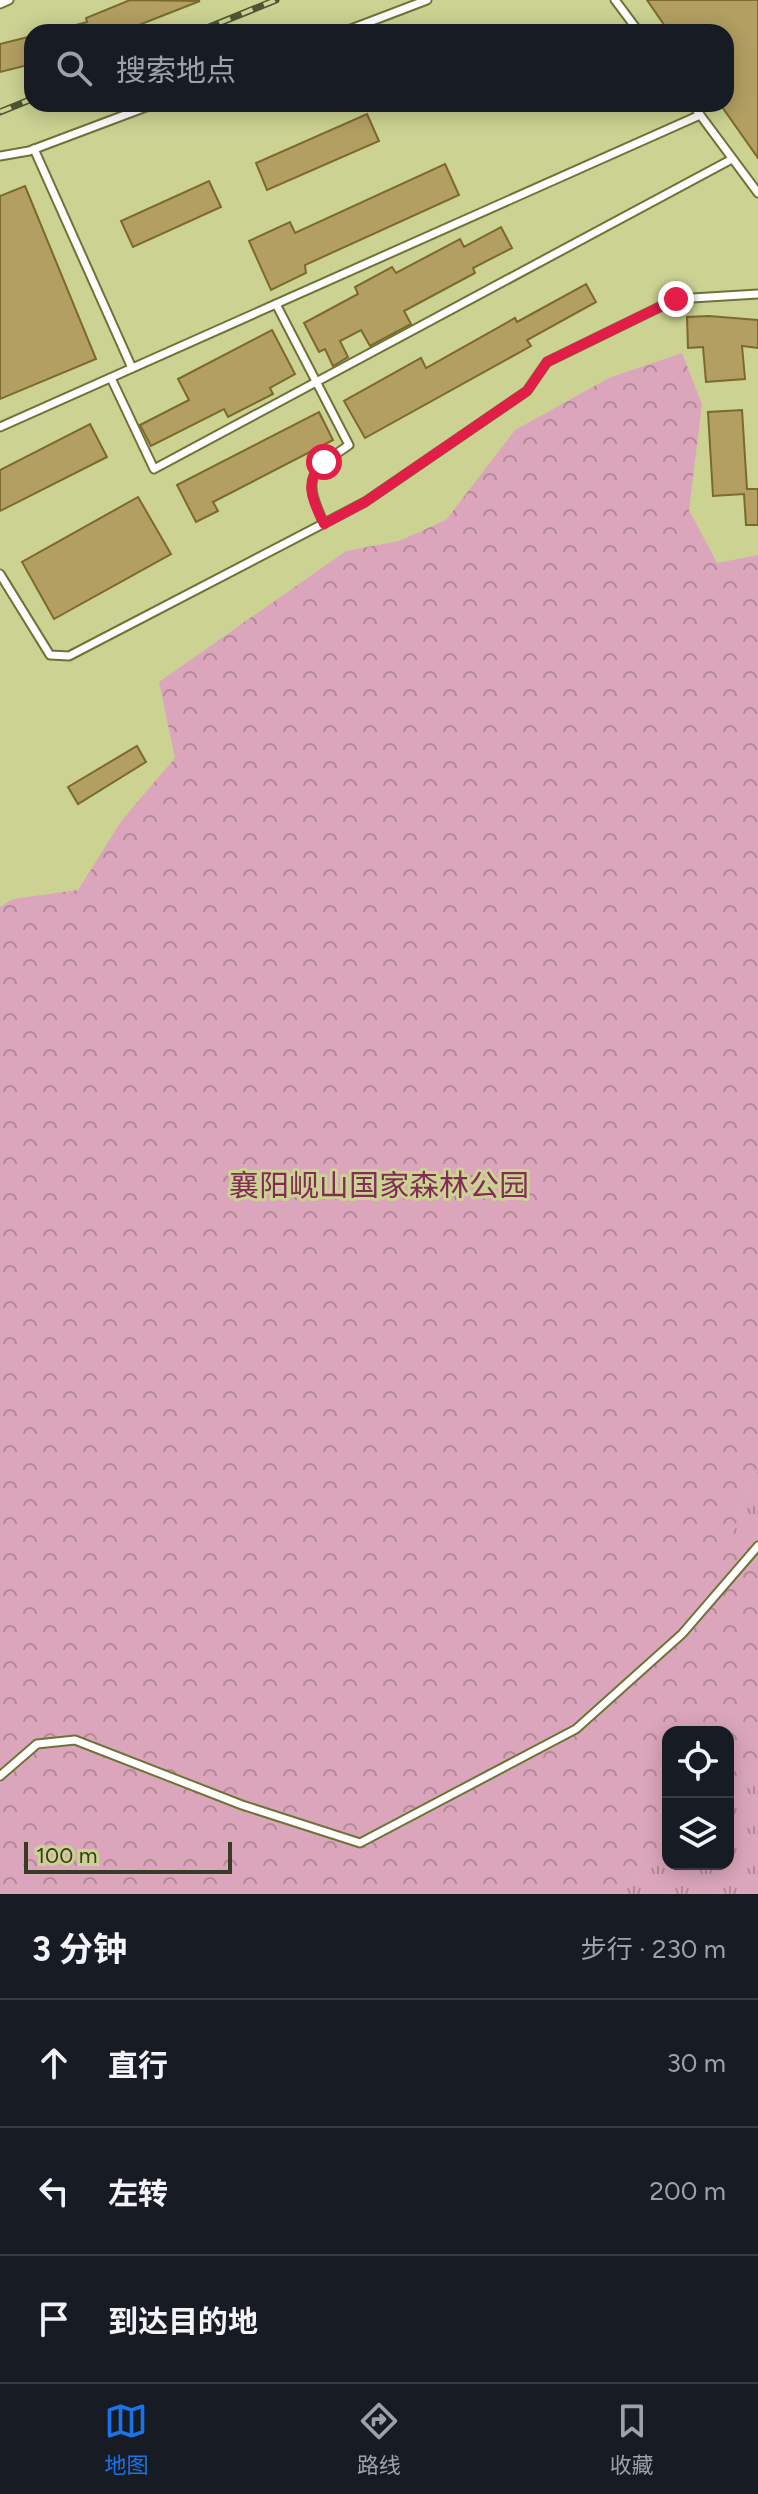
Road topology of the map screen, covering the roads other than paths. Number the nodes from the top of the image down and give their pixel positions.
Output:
1 (9, 0) edge
2 (427, 0) edge
3 (615, 0) edge
4 (0, 4) edge
5 (364, 24) edge
6 (633, 24) edge
7 (133, 112) edge
8 (698, 112) edge
9 (700, 115) junction
10 (34, 149) junction
11 (0, 156) edge
12 (732, 159) junction
13 (758, 193) edge
14 (758, 294) edge
15 (276, 304) junction
16 (132, 368) junction
17 (111, 378) junction
18 (317, 382) junction
19 (0, 427) edge
20 (324, 524) junction
21 (0, 574) edge
22 (758, 1546) edge
23 (0, 1776) edge

1 - 4 lane
2 - 5 lane
3 - 6 lane
7 - 10 lane
8 - 9 lane
9 - 12 lane
9 - 15 lane
10 - 11 lane
10 - 16 lane
12 - 13 lane
12 - 18 lane
14 - 20 lane
15 - 16 lane
15 - 18 lane
16 - 17 lane
17 - 18 lane
17 - 19 lane
18 - 20 lane
20 - 21 lane
22 - 23 lane

